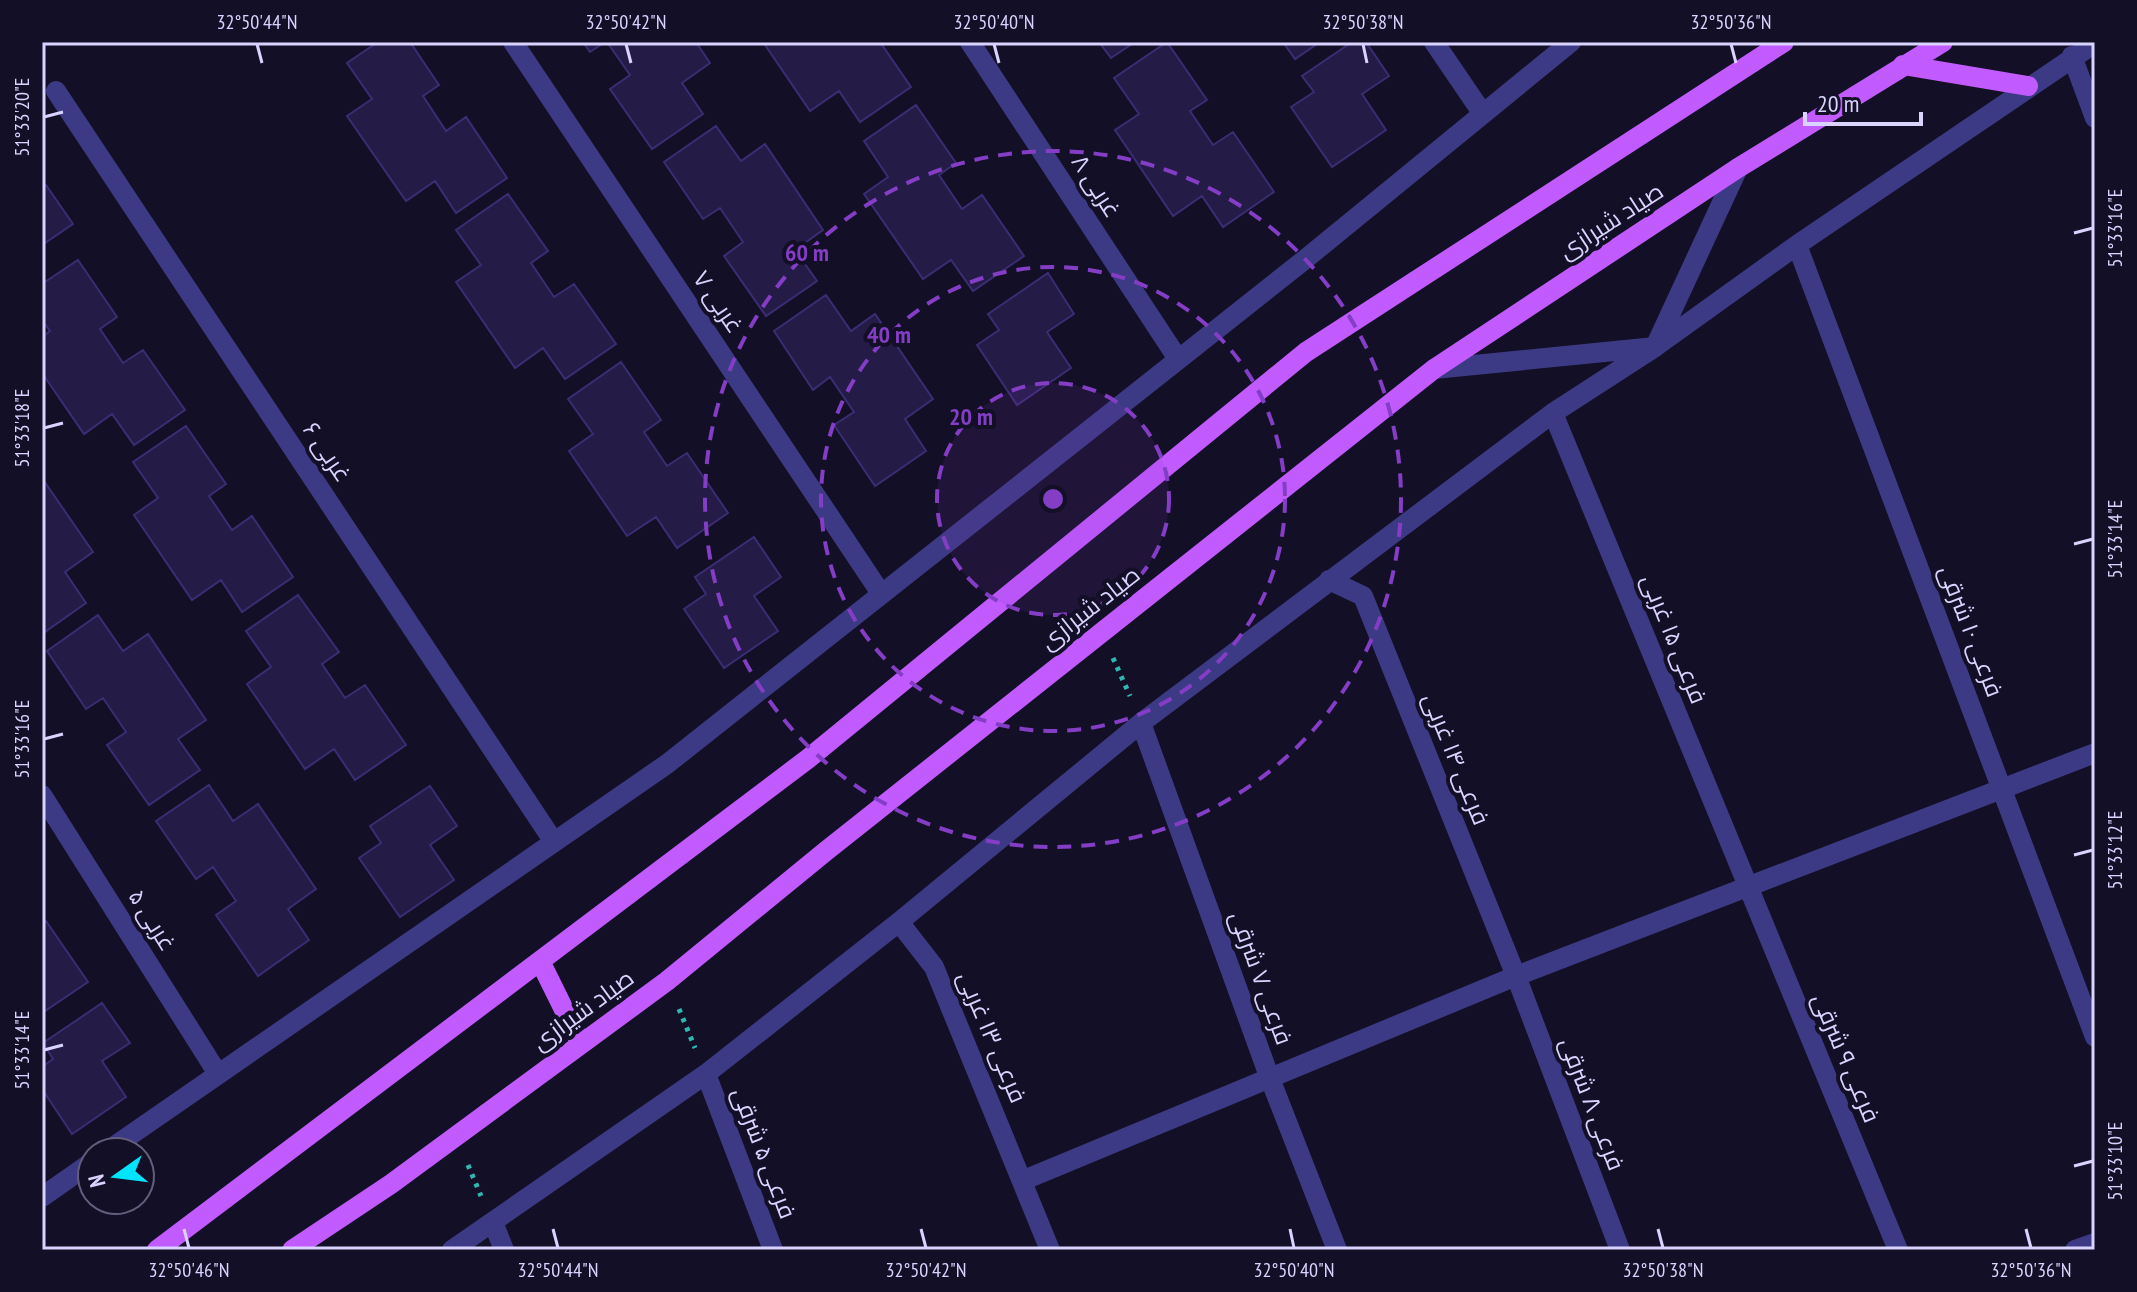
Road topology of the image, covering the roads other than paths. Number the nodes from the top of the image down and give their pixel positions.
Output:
1 (513, 42) edge
2 (970, 42) edge
3 (1434, 42) edge
4 (1571, 42) edge
5 (1784, 42) edge
6 (1943, 42) edge
7 (2095, 43) edge
8 (2072, 56) junction
9 (1903, 65) junction
10 (2028, 86) junction
11 (56, 91) dead end
12 (1483, 114) junction
13 (2095, 118) edge
14 (1738, 168) junction
15 (1797, 245) junction
16 (1655, 347) junction
17 (1178, 359) junction
18 (1434, 369) junction
19 (1553, 413) junction
20 (1329, 580) junction
21 (880, 592) junction
22 (1141, 723) junction
23 (2095, 753) edge
24 (2003, 787) junction
25 (42, 795) edge
26 (554, 842) junction
27 (1747, 885) junction
28 (899, 922) junction
29 (540, 961) junction
30 (1516, 976) junction
31 (2095, 1037) edge
32 (581, 1044) junction
33 (218, 1074) junction
34 (706, 1074) junction
35 (1269, 1076) junction
36 (129, 1136) edge
37 (76, 1173) edge
38 (1024, 1180) junction
39 (42, 1197) edge
40 (493, 1222) junction
41 (2095, 1243) edge
42 (157, 1250) edge
43 (292, 1250) edge
44 (452, 1250) edge
45 (504, 1250) edge
46 (773, 1250) edge
47 (1050, 1250) edge
48 (1337, 1250) edge
49 (1620, 1250) edge
50 (1898, 1250) edge
51 (2075, 1250) edge

1 - 21 street, ۷ غربی
2 - 17 street, ۸ غربی
3 - 12 street
4 - 12 street
5 - 29 main road
6 - 9 main road, صیاد شیرازی
7 - 8 street
8 - 10 street
8 - 13 street
9 - 10 main road
9 - 14 main road, صیاد شیرازی
10 - 15 street
11 - 26 street, ۶ غربی
12 - 17 street
14 - 16 street
14 - 18 main road, صیاد شیرازی
15 - 16 street
15 - 24 street, فرعی ۱۰ شرقی
16 - 18 street
16 - 19 street
17 - 21 street
18 - 32 main road, صیاد شیرازی
19 - 20 street
19 - 27 street, فرعی ۱۵ غربی
20 - 22 street
20 - 30 street, فرعی ۱۴ غربی
21 - 26 street
22 - 28 street
22 - 35 street, فرعی ۷ شرقی
23 - 24 street
24 - 27 street
24 - 31 street, فرعی ۱۰ شرقی
25 - 33 street, ۵ غربی
26 - 33 street
27 - 30 street
27 - 50 street, فرعی ۹ شرقی
28 - 34 street
28 - 38 street, فرعی ۱۳ غربی
29 - 32 main road
29 - 42 main road
30 - 35 street
30 - 49 street, فرعی ۸ شرقی
32 - 43 main road, صیاد شیرازی
33 - 36 street
34 - 40 street
34 - 46 street, فرعی ۵ شرقی
35 - 38 street
35 - 48 street, فرعی ۷ شرقی
37 - 39 street
38 - 47 street, فرعی ۱۳ غربی
40 - 44 street
40 - 45 street
41 - 51 street

